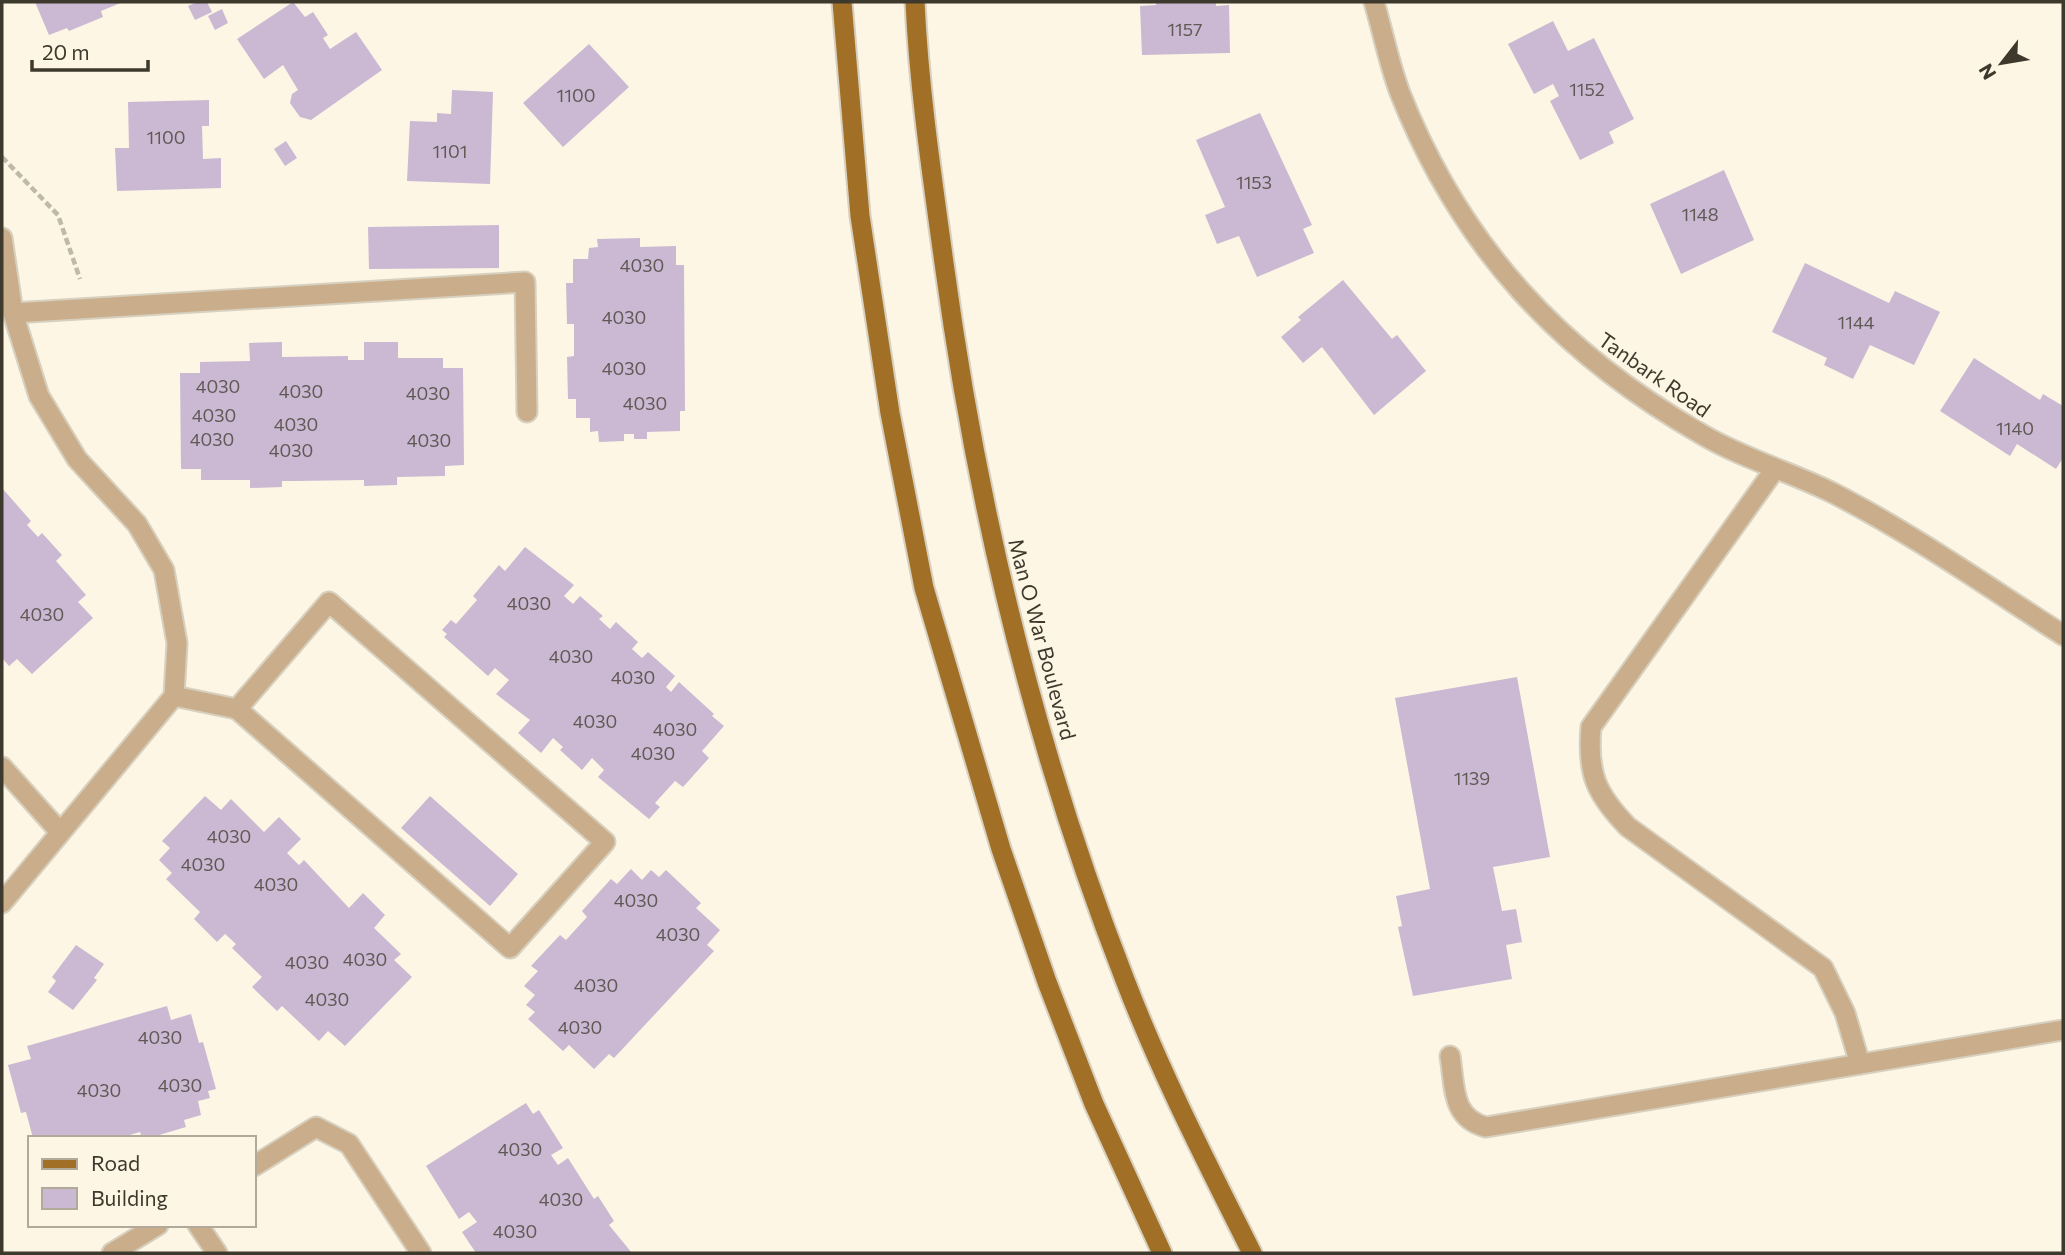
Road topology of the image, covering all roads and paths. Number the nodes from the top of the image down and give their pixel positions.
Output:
1 (842, 2) edge
2 (915, 2) edge
3 (1374, 2) edge
4 (2, 157) edge
5 (2, 238) edge
6 (73, 256) dead end
7 (13, 313) junction
8 (527, 412) dead end
9 (1775, 469) junction
10 (2063, 635) edge
11 (174, 696) junction
12 (237, 709) junction
13 (2, 767) edge
14 (60, 832) junction
15 (2, 903) edge
16 (2063, 1030) edge
17 (1450, 1056) dead end
18 (1860, 1064) junction
19 (256, 1165) edge
20 (155, 1227) edge
21 (199, 1227) edge
22 (112, 1253) edge
23 (217, 1253) edge
24 (421, 1253) edge
25 (1162, 1253) edge
26 (1252, 1253) edge

1 - 25 main road
2 - 26 main road, Man O War Boulevard
3 - 9 street, Tanbark Road
4 - 6 path
5 - 7 street
7 - 8 street
7 - 11 street
9 - 10 street, Tanbark Road
9 - 18 street
11 - 12 street
11 - 14 street
12 - 12 street
13 - 14 street
14 - 15 street
16 - 18 street
17 - 18 street
19 - 24 street
20 - 22 street
21 - 23 street

